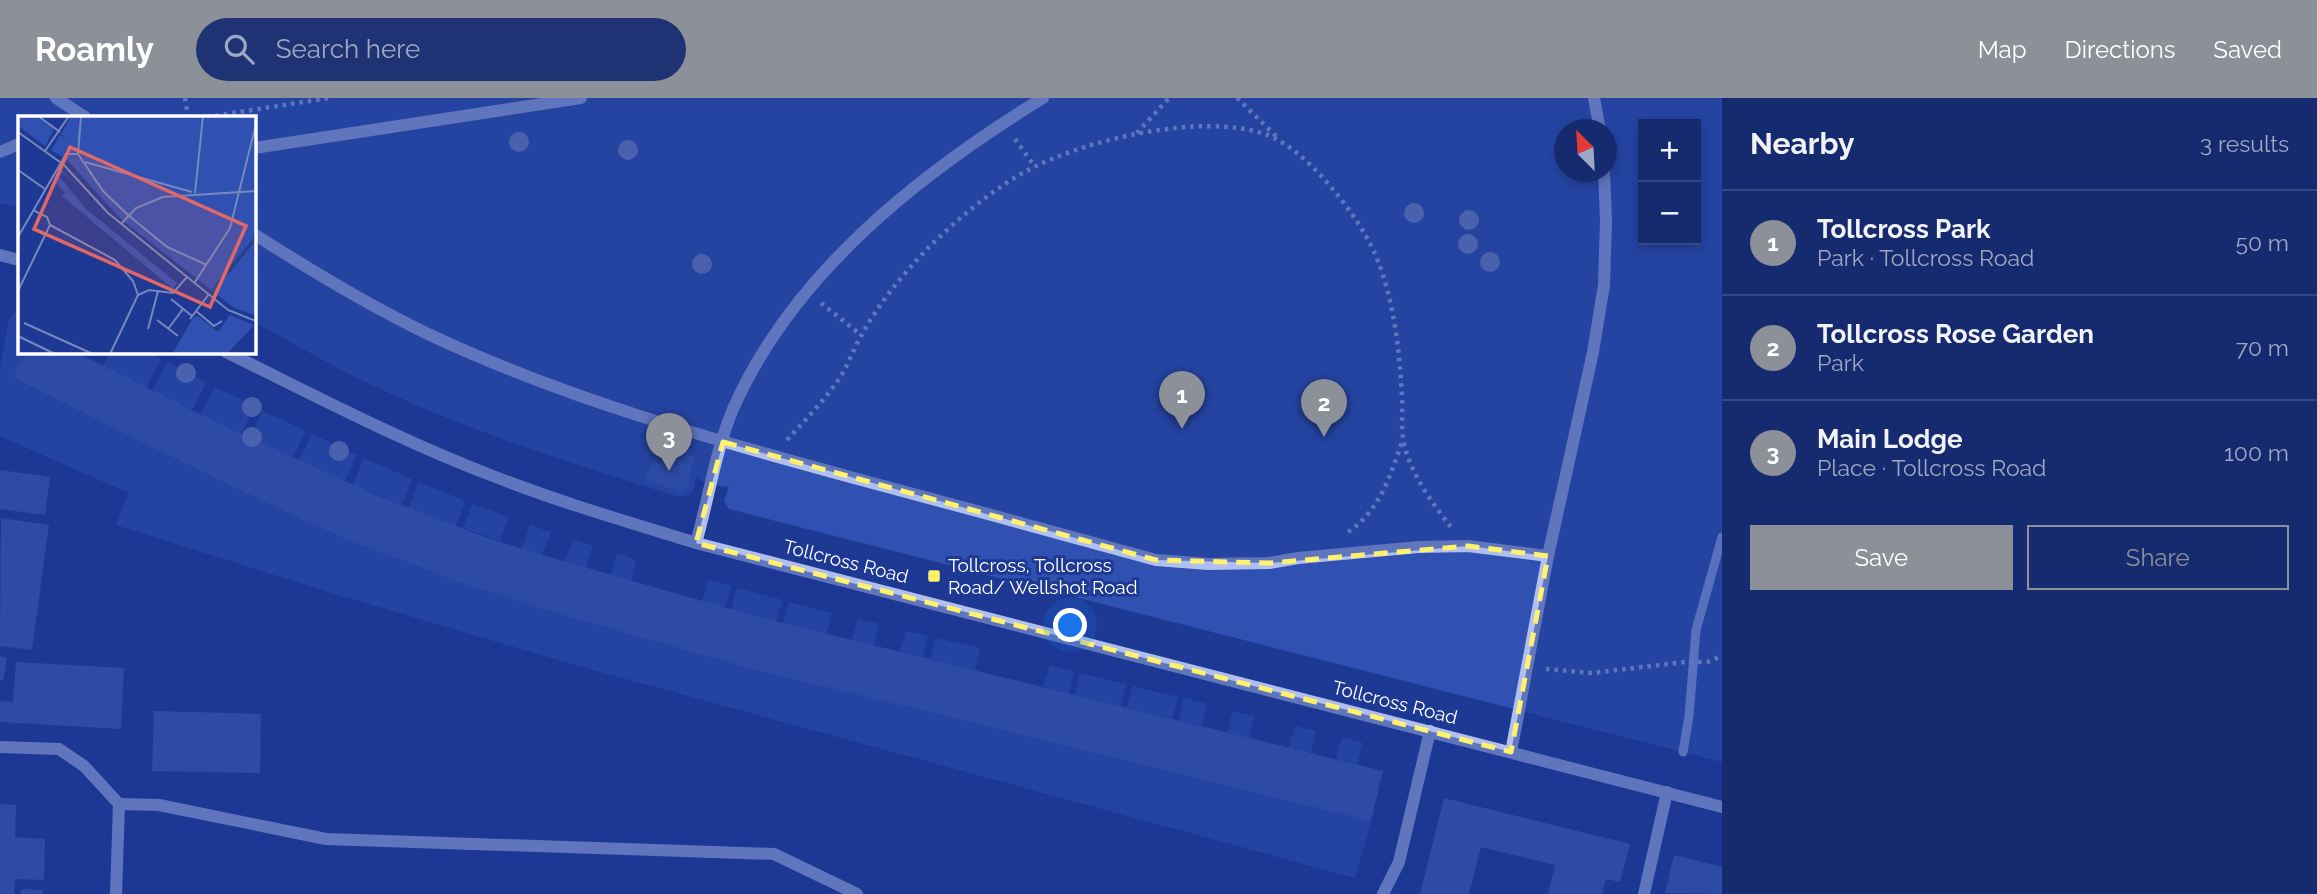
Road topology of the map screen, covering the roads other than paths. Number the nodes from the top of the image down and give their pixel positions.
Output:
1 (56, 98) edge
2 (581, 98) edge
3 (1043, 98) edge
4 (1594, 98) edge
5 (83, 116) edge
6 (1598, 119) edge
7 (18, 144) edge
8 (256, 148) edge
9 (0, 152) edge
10 (1604, 182) edge
11 (256, 235) edge
12 (0, 255) edge
13 (18, 260) edge
14 (230, 354) edge
15 (723, 442) junction
16 (696, 542) junction
17 (1548, 556) junction
18 (1430, 731) junction
19 (0, 747) edge
20 (1511, 752) junction
21 (1667, 792) junction
22 (119, 804) junction
23 (1722, 807) edge
24 (116, 894) edge
25 (857, 894) edge
26 (1383, 894) edge
27 (1644, 894) edge

1 - 5 street
2 - 8 street
3 - 15 street
4 - 6 street
7 - 9 street
10 - 17 street
11 - 15 street
12 - 13 street
14 - 16 street, Tollcross Road
15 - 16 street
15 - 17 street
16 - 18 street, Tollcross Road
17 - 20 street
18 - 20 street, Tollcross Road
18 - 26 street
19 - 22 street
20 - 21 street, Tollcross Road
21 - 23 street, Tollcross Road
21 - 27 street
22 - 24 street
22 - 25 street

